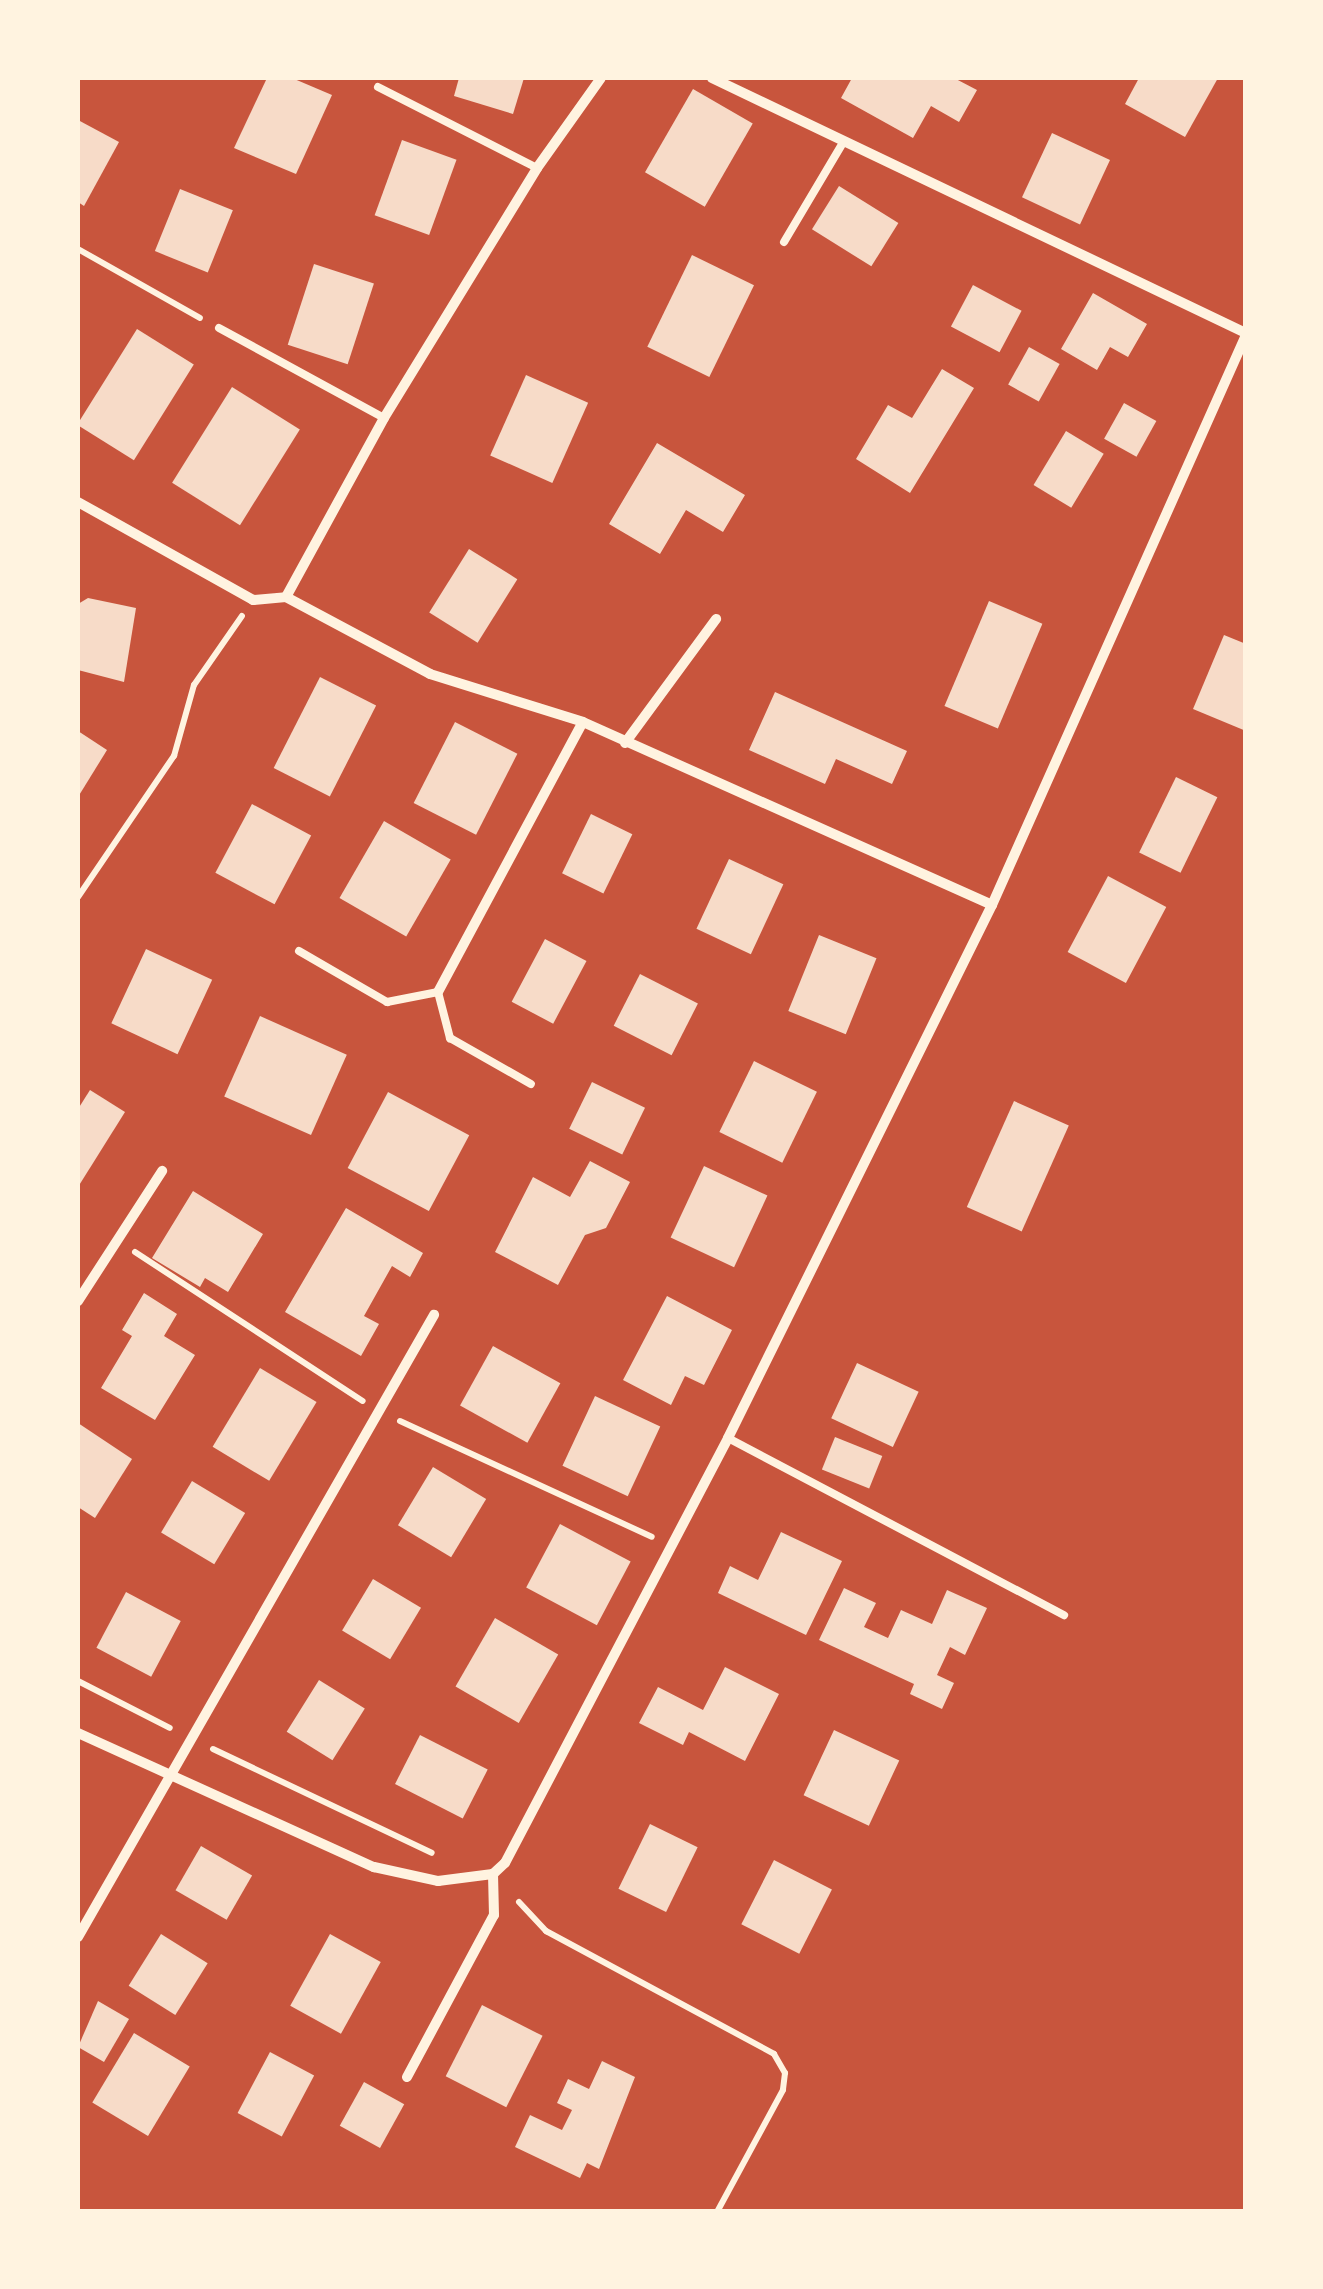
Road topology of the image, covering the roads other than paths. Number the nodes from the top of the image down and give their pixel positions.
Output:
1 (601, 78) edge
2 (712, 78) edge
3 (378, 87) dead end
4 (844, 141) junction
5 (537, 168) junction
6 (784, 242) dead end
7 (219, 328) road end
8 (1246, 334) edge
9 (384, 418) junction
10 (78, 502) edge
11 (286, 597) junction
12 (716, 619) dead end
13 (583, 722) junction
14 (624, 744) junction
15 (992, 905) junction
16 (299, 951) dead end
17 (438, 992) junction
18 (531, 1084) dead end
19 (162, 1171) dead end
20 (78, 1300) edge
21 (434, 1315) dead end
22 (728, 1438) junction
23 (1064, 1614) dead end
24 (78, 1733) edge
25 (168, 1777) junction
26 (492, 1874) junction
27 (78, 1936) edge
28 (408, 2077) dead end

1 - 5 street
2 - 4 street
3 - 5 lane
4 - 6 lane
4 - 8 street
5 - 9 street
7 - 9 lane
8 - 15 street
9 - 11 street
10 - 11 street
11 - 13 street
12 - 14 street
13 - 14 street
13 - 17 street
14 - 15 street
15 - 22 street
16 - 17 lane
17 - 18 lane
19 - 20 street
21 - 25 street
22 - 23 lane
22 - 26 street
24 - 25 street
25 - 26 street
25 - 27 street
26 - 28 street

